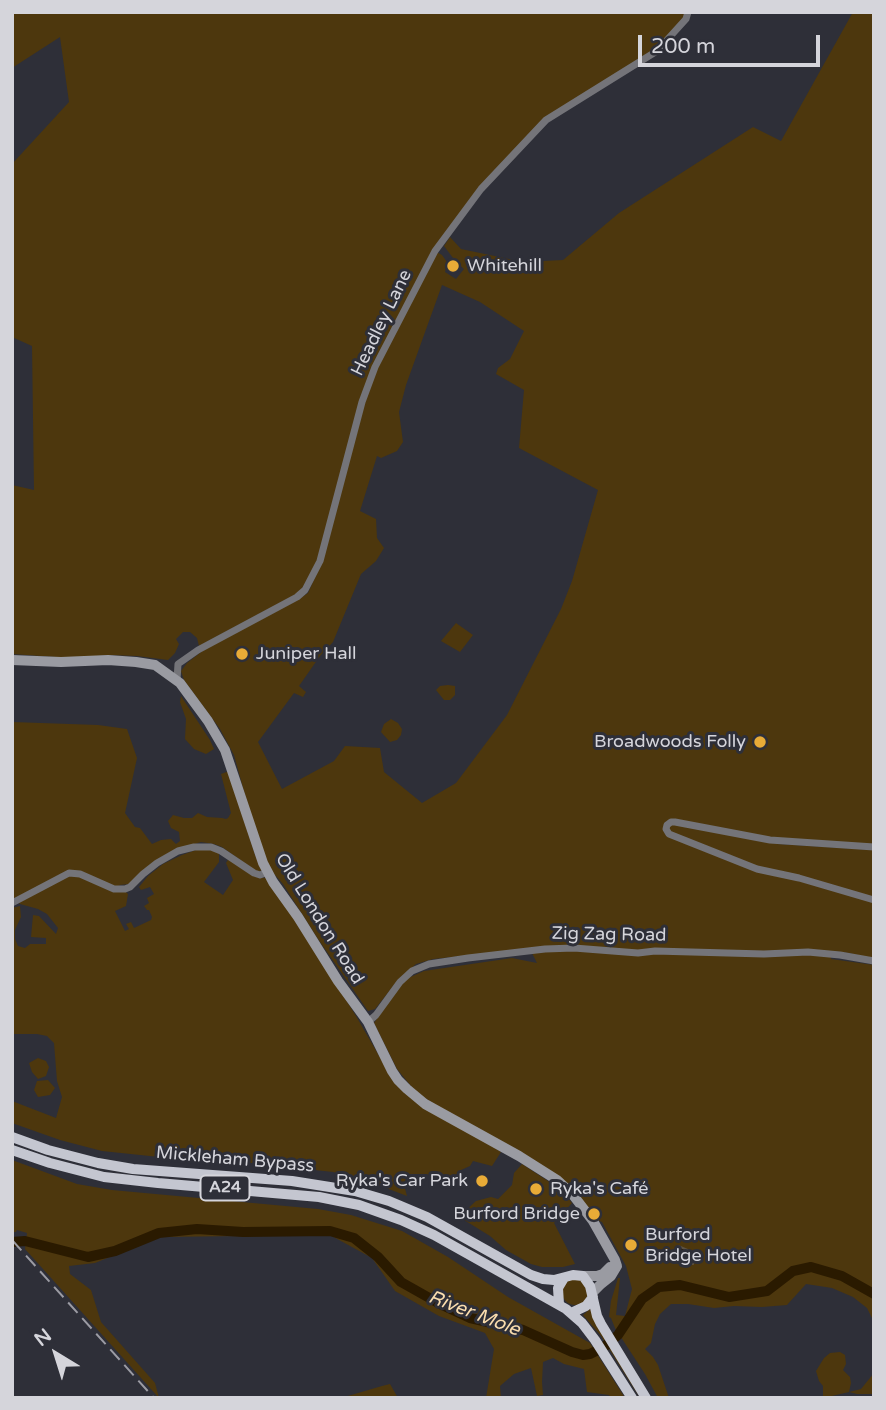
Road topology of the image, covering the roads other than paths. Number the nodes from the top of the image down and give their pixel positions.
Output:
1 (688, 12) edge
2 (12, 660) edge
3 (177, 680) junction
4 (874, 847) edge
5 (268, 872) junction
6 (874, 900) edge
7 (12, 903) edge
8 (874, 961) edge
9 (368, 1022) junction
10 (12, 1137) edge
11 (12, 1150) edge
12 (611, 1254) junction
13 (583, 1276) junction
14 (564, 1278) junction
15 (592, 1295) junction
16 (559, 1304) junction
17 (571, 1313) junction
18 (615, 1359) junction
19 (632, 1398) edge
20 (646, 1398) edge

1 - 3 street, Headley Lane
2 - 3 main road, Old London Road
3 - 5 main road, Old London Road
4 - 6 street
5 - 7 street
5 - 9 main road, Old London Road
8 - 9 street, Zig Zag Road
9 - 12 main road, Old London Road
10 - 14 highway, Mickleham Bypass / A24
11 - 16 highway, Mickleham Bypass / A24
12 - 13 main road
12 - 15 main road
13 - 14 highway
13 - 15 highway
14 - 16 highway
15 - 17 highway
15 - 18 highway
16 - 17 highway
17 - 18 highway
18 - 19 highway
18 - 20 highway

